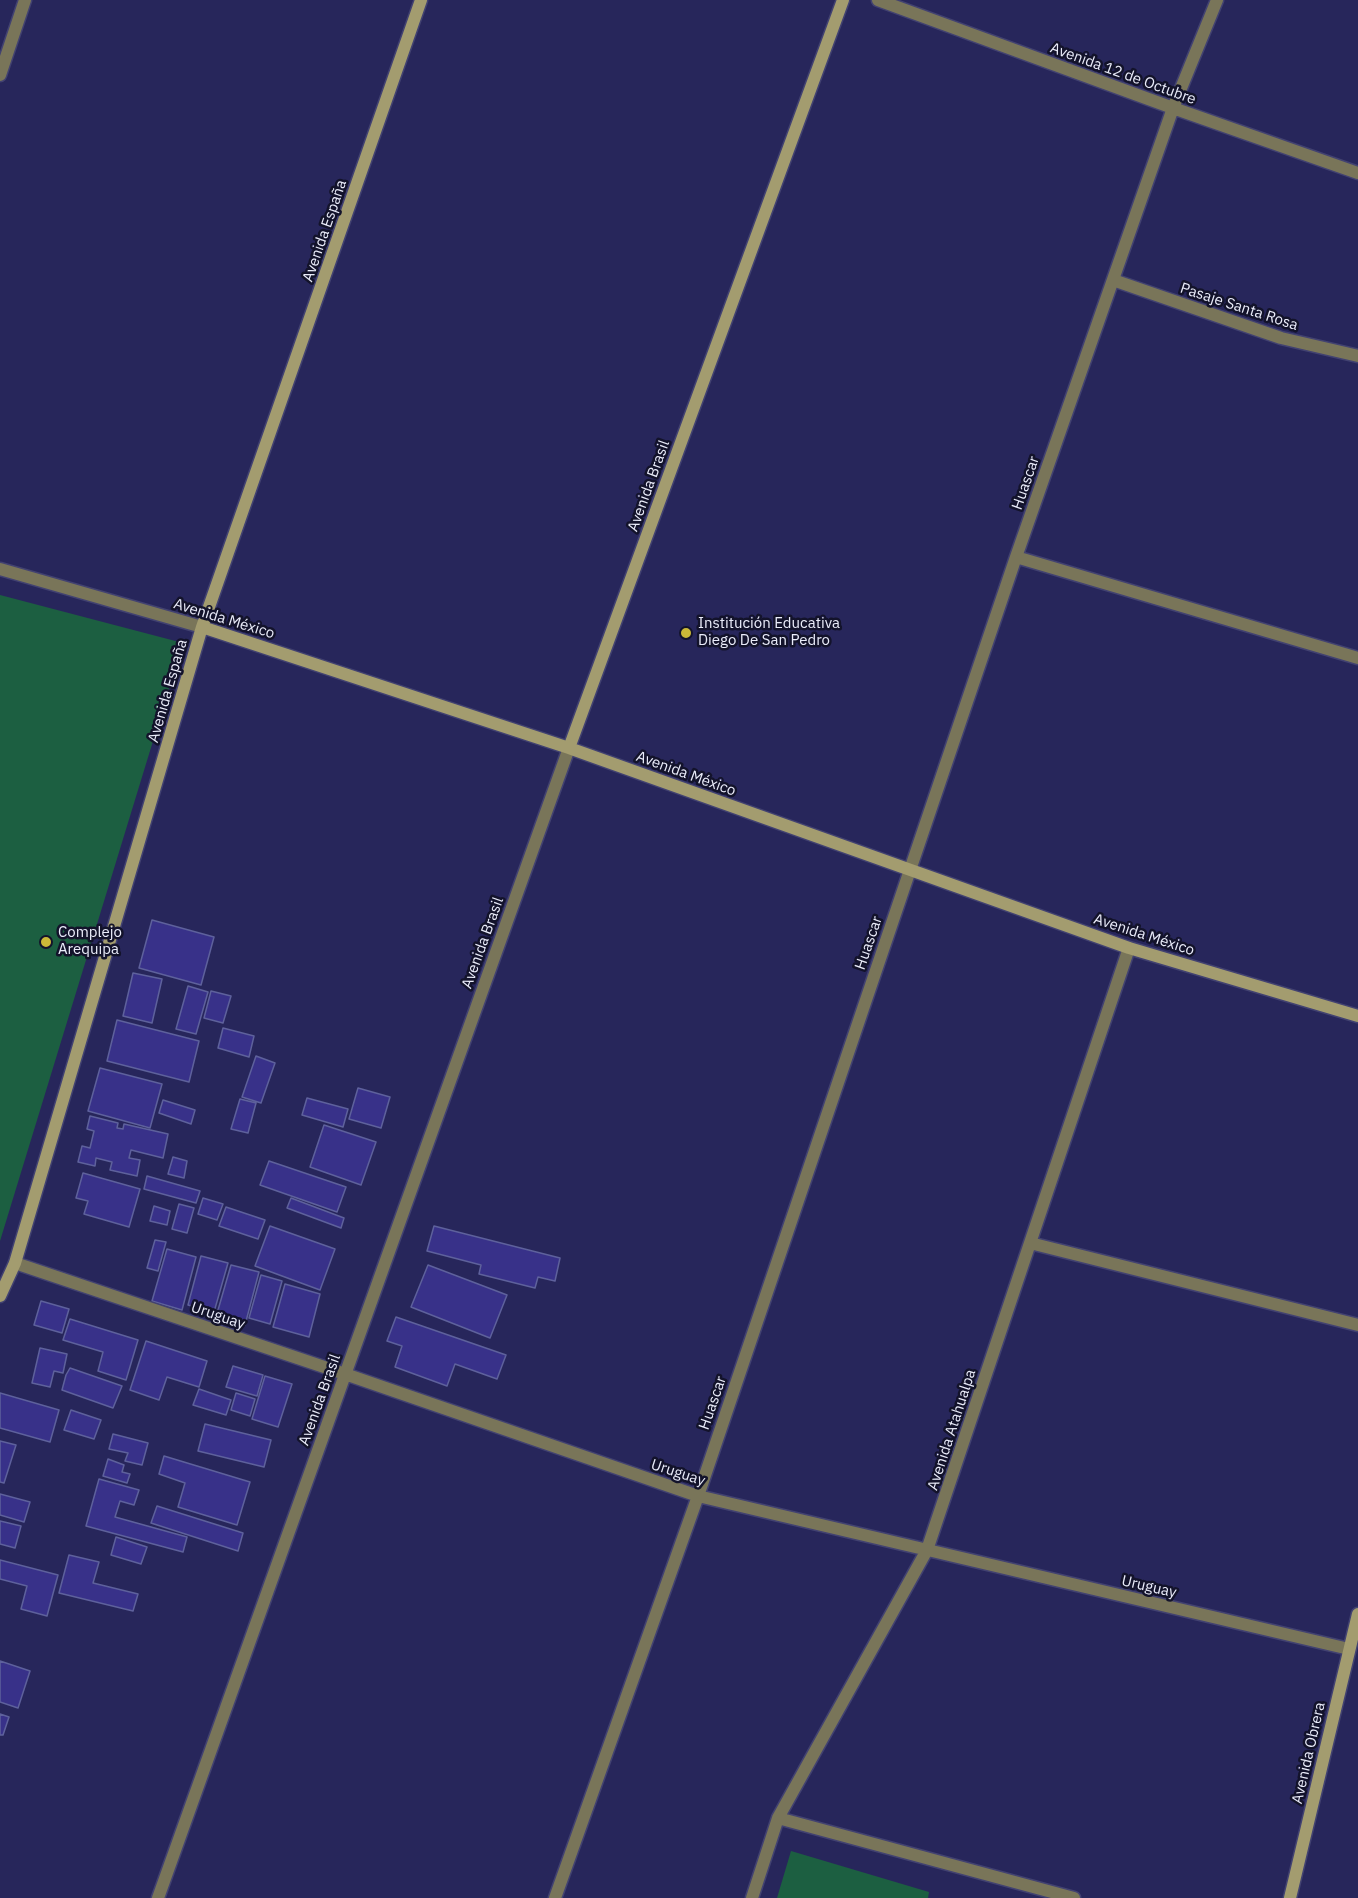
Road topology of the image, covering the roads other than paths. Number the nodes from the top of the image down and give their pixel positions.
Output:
1 (25, 0) edge
2 (421, 0) edge
3 (843, 0) edge
4 (878, 0) edge
5 (1217, 0) edge
6 (0, 75) edge
7 (1173, 108) junction
8 (1358, 173) edge
9 (1113, 280) junction
10 (1358, 356) edge
11 (1016, 556) junction
12 (0, 569) edge
13 (202, 627) junction
14 (1358, 658) edge
15 (569, 748) junction
16 (910, 869) junction
17 (1129, 948) junction
18 (1358, 1016) edge
19 (1030, 1243) junction
20 (15, 1263) junction
21 (0, 1296) edge
22 (1358, 1325) edge
23 (345, 1374) junction
24 (698, 1496) junction
25 (927, 1550) junction
26 (1358, 1614) edge
27 (1349, 1649) junction
28 (778, 1818) junction
29 (158, 1898) edge
30 (555, 1898) edge
31 (752, 1898) edge
32 (1074, 1898) edge
33 (1290, 1898) edge

1 - 6 street
2 - 13 street, Avenida España
3 - 15 street, Avenida Brasil
4 - 7 street, Avenida 12 de Octubre
5 - 7 street, Huascar
7 - 8 street, Avenida 12 de Octubre
7 - 9 street, Huascar
9 - 10 street, Pasaje Santa Rosa
9 - 11 street, Huascar
11 - 14 street
11 - 16 street, Huascar
12 - 13 street, Avenida México
13 - 15 street, Avenida México
13 - 20 street, Avenida España
15 - 16 street, Avenida México
15 - 23 street, Avenida Brasil
16 - 17 street, Avenida México
16 - 24 street, Huascar
17 - 18 street, Avenida México
17 - 19 street, Avenida Atahualpa
19 - 22 street
19 - 25 street, Avenida Atahualpa
20 - 21 street, Avenida España
20 - 23 street, Uruguay
23 - 24 street, Uruguay
23 - 29 street, Avenida Brasil
24 - 25 street, Uruguay
24 - 30 street, Huascar
25 - 27 street, Uruguay
25 - 28 street, Avenida Atahualpa
26 - 27 street, Avenida Obrera
27 - 33 street, Avenida Obrera
28 - 31 street, Avenida Atahualpa
28 - 32 street

